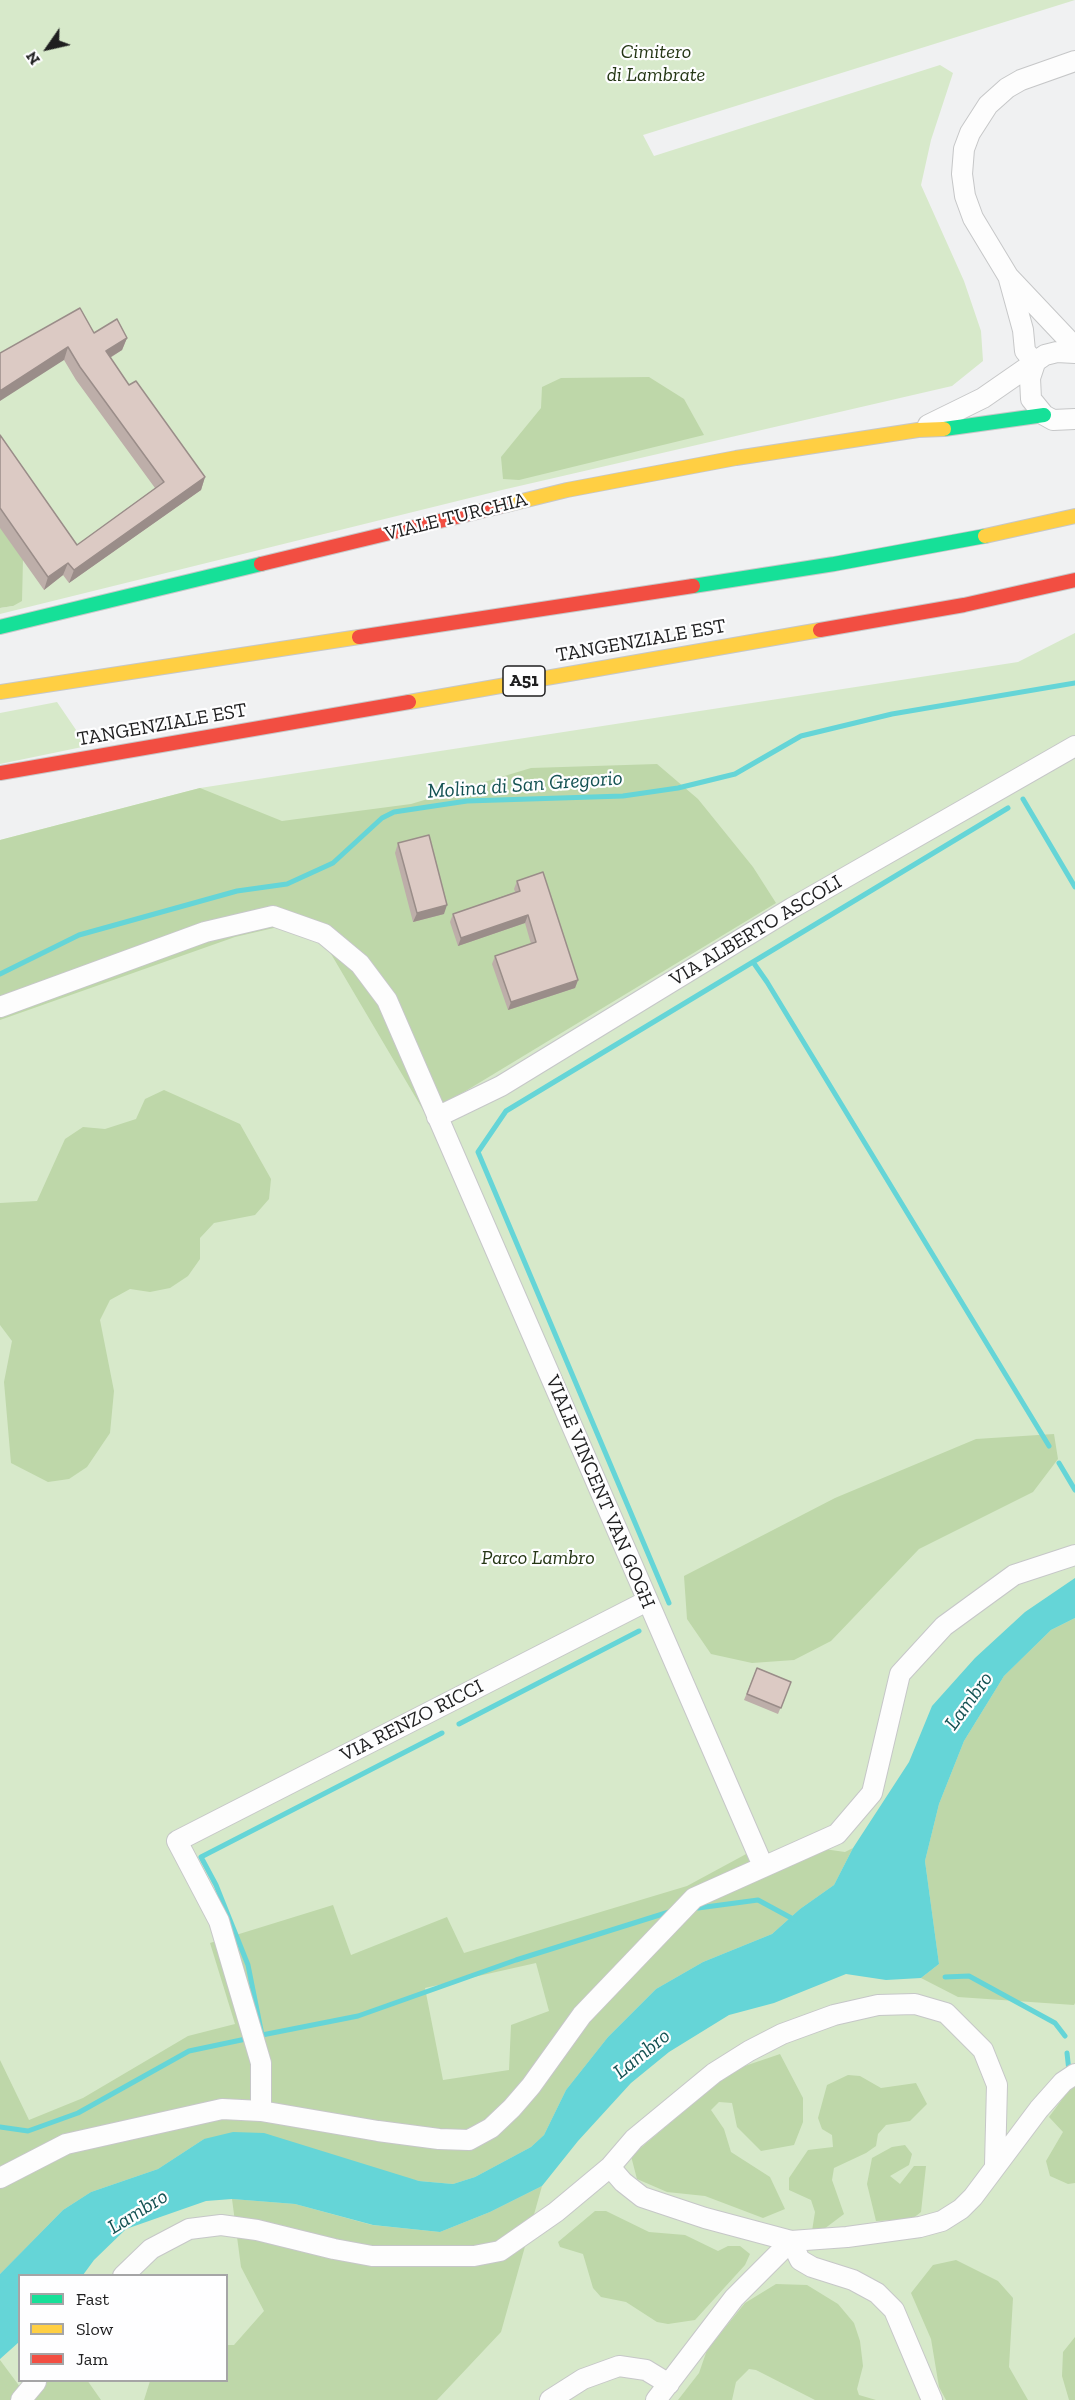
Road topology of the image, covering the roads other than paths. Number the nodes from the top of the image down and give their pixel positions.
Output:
1 (1075, 61) edge
2 (1008, 276) junction
3 (1075, 347) edge
4 (1075, 353) edge
5 (1035, 363) junction
6 (1044, 415) junction
7 (1075, 420) edge
8 (918, 430) junction
9 (1075, 516) edge
10 (1075, 580) edge
11 (0, 627) edge
12 (0, 692) edge
13 (1075, 746) edge
14 (0, 773) edge
15 (0, 1007) edge
16 (437, 1117) junction
17 (1075, 1555) edge
18 (647, 1601) junction
19 (763, 1866) junction
20 (1075, 2074) edge
21 (261, 2111) junction
22 (995, 2166) junction
23 (610, 2167) junction
24 (0, 2178) edge
25 (791, 2241) junction
26 (125, 2274) edge
27 (669, 2384) junction
28 (39, 2387) edge
29 (21, 2400) edge
30 (550, 2400) edge
31 (656, 2400) edge
32 (932, 2400) edge

1 - 2 street
2 - 3 street
2 - 5 street
4 - 5 street, VIALE TURCHIA
5 - 6 street
5 - 8 street, VIALE TURCHIA
6 - 7 street
6 - 8 main road, VIALE TURCHIA
8 - 11 main road, VIALE TURCHIA
9 - 12 main road
10 - 14 main road, TANGENZIALE EST / A51
13 - 16 street, VIA ALBERTO ASCOLI
15 - 16 street, VIALE VINCENT VAN GOGH
16 - 18 street, VIALE VINCENT VAN GOGH
17 - 19 street
18 - 19 street, VIALE VINCENT VAN GOGH
18 - 21 street, VIA RENZO RICCI
19 - 21 street
20 - 22 street
21 - 24 street
22 - 23 street
22 - 25 street
23 - 25 street
23 - 26 street
25 - 27 street
25 - 32 street
27 - 30 street
27 - 31 street
28 - 29 street

